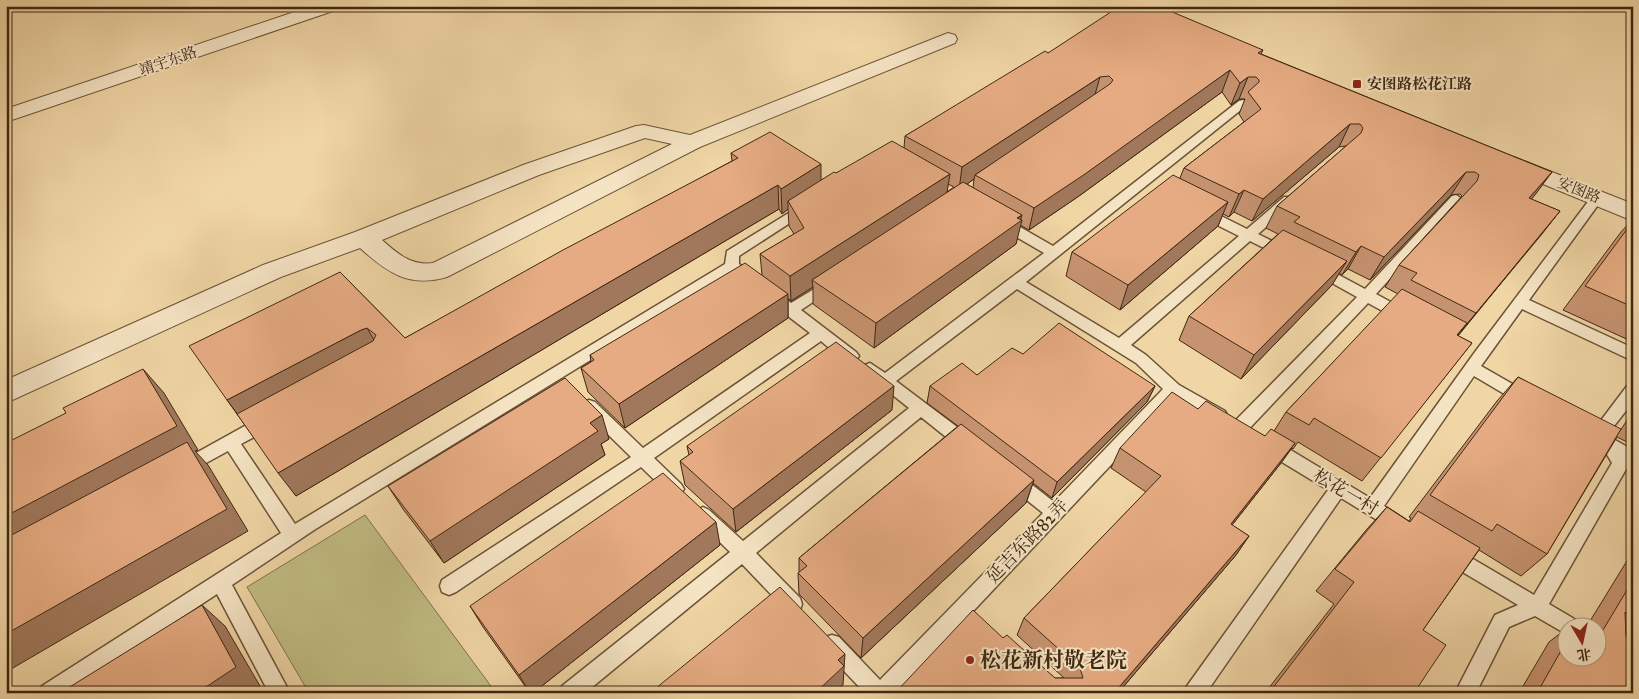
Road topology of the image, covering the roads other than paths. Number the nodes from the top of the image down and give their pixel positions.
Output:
1 (330, 6) edge
2 (948, 39) dead end
3 (1243, 102) edge
4 (6, 116) edge
5 (692, 142) junction
6 (1496, 156) edge
7 (1143, 182) junction
8 (1300, 190) edge
9 (1160, 191) edge
10 (1598, 198) junction
11 (1456, 199) edge
12 (813, 202) edge
13 (1187, 204) edge
14 (1633, 213) edge
15 (994, 218) edge
16 (1249, 235) junction
17 (364, 238) junction
18 (1054, 253) junction
19 (1293, 257) edge
20 (732, 266) junction
21 (1310, 266) edge
22 (839, 278) edge
23 (1016, 282) junction
24 (1366, 296) junction
25 (1520, 302) junction
26 (791, 310) junction
27 (1419, 324) edge
28 (821, 332) junction
29 (1120, 346) junction
30 (1633, 355) edge
31 (1475, 359) junction
32 (556, 373) junction
33 (885, 381) junction
34 (1173, 390) junction
35 (1633, 390) edge
36 (6, 392) edge
37 (1541, 407) edge
38 (921, 408) junction
39 (280, 415) edge
40 (1240, 427) junction
41 (1584, 431) edge
42 (231, 442) junction
43 (1610, 446) junction
44 (980, 455) edge
45 (642, 458) junction
46 (1633, 458) edge
47 (1003, 472) edge
48 (170, 476) edge
49 (1339, 488) junction
50 (1373, 508) junction
51 (1055, 513) junction
52 (1414, 533) edge
53 (292, 535) junction
54 (1438, 548) edge
55 (742, 551) junction
56 (220, 581) junction
57 (449, 586) dead end
58 (1536, 607) junction
59 (804, 615) edge
60 (1556, 619) edge
61 (818, 629) edge
62 (49, 693) edge
63 (280, 693) edge
64 (569, 693) edge
65 (880, 693) edge
66 (1194, 693) edge
67 (1465, 693) edge

1 - 4 street, 靖宇东路
2 - 5 street
3 - 7 lane
5 - 17 street
5 - 17 street
6 - 10 street, 安图路
7 - 9 lane
7 - 18 lane
8 - 16 lane
10 - 14 street, 安图路
10 - 25 lane
11 - 24 lane
12 - 20 lane
13 - 16 lane
15 - 18 lane
16 - 19 lane
16 - 29 lane
17 - 36 street
18 - 23 lane
20 - 26 lane
20 - 32 lane
21 - 24 lane
22 - 26 lane
23 - 29 lane, 松花一村
23 - 33 lane
24 - 27 lane
24 - 40 lane
25 - 30 lane
25 - 31 lane
26 - 28 lane
28 - 33 lane
28 - 45 lane
29 - 34 lane, 松花一村
31 - 37 lane
31 - 50 lane
32 - 45 lane
32 - 53 lane
33 - 38 lane
34 - 40 lane, 松花一村
34 - 51 lane, 延吉东路82弄
35 - 43 lane
38 - 44 lane
38 - 55 lane
39 - 42 lane
40 - 49 lane, 松花一村
41 - 43 lane
42 - 48 lane
42 - 53 lane
43 - 46 lane
43 - 58 lane
45 - 55 lane
45 - 57 lane
47 - 51 lane
49 - 50 lane, 松花一村
49 - 66 lane
50 - 52 lane, 松花一村
51 - 65 lane, 延吉东路82弄
53 - 56 lane
54 - 58 lane
55 - 59 lane
55 - 64 lane
56 - 62 lane
56 - 63 lane
58 - 60 lane
58 - 67 lane
61 - 65 lane

